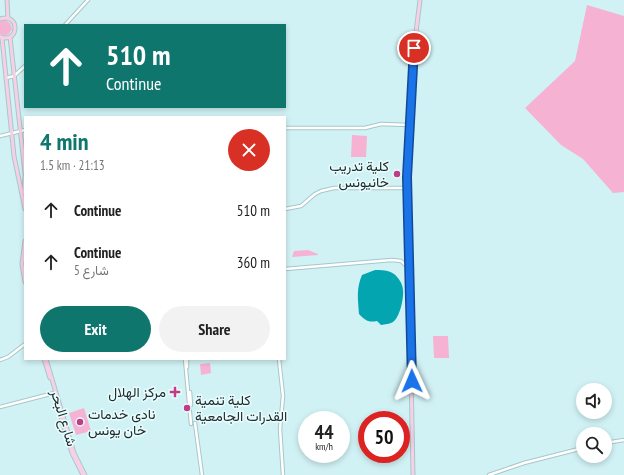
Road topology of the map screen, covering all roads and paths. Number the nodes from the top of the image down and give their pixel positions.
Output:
1 (7, 0) edge
2 (88, 0) edge
3 (420, 0) edge
4 (8, 18) junction
5 (0, 20) edge
6 (66, 24) edge
7 (10, 37) junction
8 (1, 38) edge
9 (24, 67) edge
10 (14, 76) junction
11 (5, 78) junction
12 (409, 125) junction
13 (286, 128) edge
14 (20, 130) junction
15 (24, 130) edge
16 (12, 132) junction
17 (0, 136) edge
18 (24, 166) edge
19 (24, 186) edge
20 (407, 188) junction
21 (23, 197) junction
22 (24, 203) edge
23 (286, 209) edge
24 (24, 247) edge
25 (23, 253) junction
26 (24, 264) edge
27 (409, 268) junction
28 (286, 269) edge
29 (24, 276) edge
30 (24, 345) edge
31 (0, 360) edge
32 (45, 360) edge
33 (45, 360) edge
34 (186, 360) edge
35 (279, 360) edge
36 (54, 393) junction
37 (0, 407) edge
38 (68, 434) junction
39 (624, 440) edge
40 (612, 442) edge
41 (576, 450) edge
42 (84, 475) edge
43 (202, 475) edge
44 (283, 475) edge
45 (413, 475) edge
46 (489, 475) edge

1 - 4 main road
2 - 6 street
3 - 12 main road
4 - 5 main road
4 - 7 main road
7 - 8 main road
7 - 10 main road
8 - 11 main road
9 - 10 street
10 - 11 street
10 - 14 main road
11 - 16 main road
12 - 13 street
12 - 20 main road
14 - 15 street
14 - 16 street
14 - 18 main road
16 - 17 street
16 - 21 main road
19 - 21 main road
20 - 23 street
20 - 27 main road
21 - 22 main road
24 - 25 main road
25 - 26 main road
25 - 29 main road
27 - 28 street
27 - 45 main road
30 - 31 street
32 - 36 main road, شارع البحر
33 - 38 main road, شارع البحر
34 - 43 street
35 - 44 street
36 - 37 street
36 - 38 main road, شارع البحر
38 - 42 main road, شارع البحر
39 - 40 street
41 - 46 street

